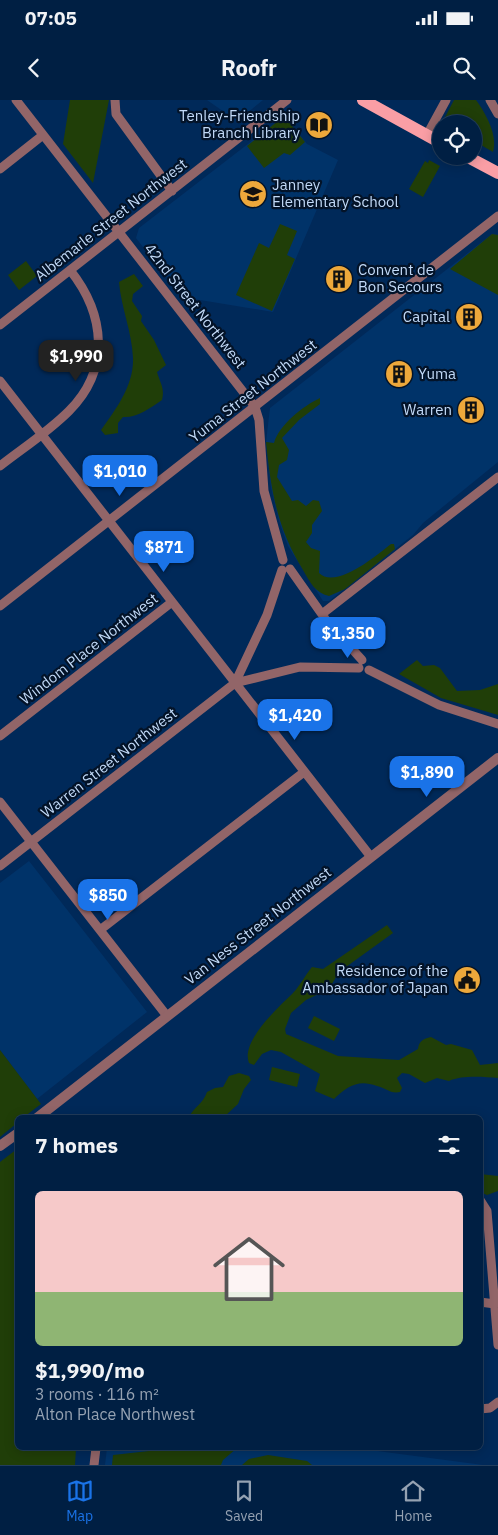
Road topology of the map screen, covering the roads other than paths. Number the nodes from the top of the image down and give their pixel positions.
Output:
1 (16, 100) edge
2 (115, 100) edge
3 (287, 100) edge
4 (363, 100) edge
5 (446, 100) edge
6 (490, 100) edge
7 (498, 114) edge
8 (43, 135) junction
9 (427, 135) junction
10 (432, 138) edge
11 (482, 164) edge
12 (0, 168) edge
13 (498, 173) edge
14 (172, 191) junction
15 (498, 216) edge
16 (119, 232) junction
17 (70, 270) junction
18 (0, 325) edge
19 (0, 381) edge
20 (255, 407) junction
21 (41, 434) junction
22 (0, 466) edge
23 (498, 477) edge
24 (109, 521) junction
25 (286, 569) junction
26 (172, 602) junction
27 (0, 606) edge
28 (322, 614) junction
29 (360, 664) junction
30 (234, 683) junction
31 (498, 724) edge
32 (0, 736) edge
33 (498, 758) edge
34 (304, 772) junction
35 (0, 802) edge
36 (31, 841) junction
37 (371, 857) junction
38 (0, 866) edge
39 (100, 930) junction
40 (167, 1016) junction
41 (41, 1115) edge
42 (15, 1135) edge
43 (0, 1146) edge
44 (483, 1203) edge
45 (483, 1302) edge
46 (495, 1304) junction
47 (498, 1345) edge
48 (498, 1402) edge
49 (484, 1409) edge
50 (96, 1450) edge
51 (94, 1465) edge

1 - 8 street, 42nd Street Northwest
2 - 14 street
3 - 14 street, Albemarle Street Northwest
4 - 9 main road
5 - 9 street
6 - 7 street
8 - 12 street
8 - 16 street, 42nd Street Northwest
9 - 10 main road
11 - 13 main road
14 - 16 street, Albemarle Street Northwest
15 - 20 street, Yuma Street Northwest
16 - 17 street, Albemarle Street Northwest
16 - 20 street, 42nd Street Northwest
17 - 18 street, Albemarle Street Northwest
17 - 21 street
19 - 21 street
20 - 24 street, Yuma Street Northwest
20 - 25 street, 42nd Street Northwest
21 - 22 street
21 - 24 street
23 - 28 street
24 - 26 street
24 - 27 street, Yuma Street Northwest
25 - 28 street
25 - 30 street, Warren Street Northwest
26 - 30 street
26 - 32 street, Windom Place Northwest
28 - 29 street
29 - 30 street, Warren Street Northwest
29 - 31 street
30 - 34 street
30 - 36 street, Warren Street Northwest
33 - 37 street, Van Ness Street Northwest
34 - 37 street
34 - 39 street
35 - 36 street
36 - 38 street, Warren Street Northwest
36 - 39 street
37 - 40 street, Van Ness Street Northwest
39 - 40 street
40 - 41 street, Van Ness Street Northwest
42 - 43 street
44 - 46 street
45 - 46 street
46 - 47 street
48 - 49 street
50 - 51 street

